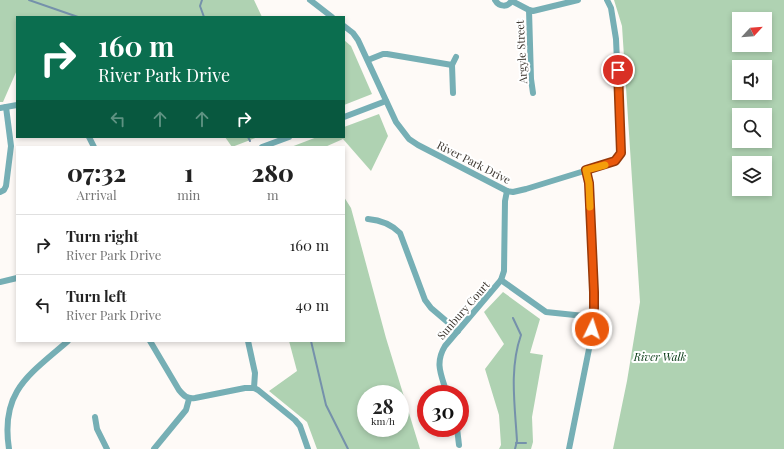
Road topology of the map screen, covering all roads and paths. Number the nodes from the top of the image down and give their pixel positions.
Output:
1 (310, 0) edge
2 (495, 0) edge
3 (512, 0) edge
4 (578, 0) edge
5 (607, 0) edge
6 (529, 10) junction
7 (331, 16) edge
8 (345, 27) edge
9 (456, 57) dead end
10 (368, 60) junction
11 (452, 65) junction
12 (453, 92) dead end
13 (533, 93) dead end
14 (386, 101) junction
15 (16, 106) edge
16 (3, 108) edge
17 (345, 117) edge
18 (286, 138) edge
19 (265, 146) edge
20 (586, 170) junction
21 (507, 191) junction
22 (0, 192) edge
23 (368, 219) dead end
24 (16, 278) edge
25 (502, 280) junction
26 (0, 282) edge
27 (594, 317) junction
28 (458, 331) junction
29 (67, 342) edge
30 (151, 342) edge
31 (248, 342) edge
32 (446, 385) edge
33 (254, 388) junction
34 (189, 399) junction
35 (95, 417) dead end
36 (0, 427) edge
37 (7, 427) junction
38 (458, 437) edge
39 (459, 446) dead end
40 (9, 449) edge
41 (106, 449) edge
42 (154, 449) edge
43 (308, 449) edge
44 (569, 449) edge

1 - 7 street
2 - 3 street
3 - 6 street
4 - 6 street
5 - 20 street, River Park Drive
6 - 13 street, Argyle Street
8 - 10 street, River Park Drive
9 - 11 street
10 - 11 street
10 - 14 street, River Park Drive
11 - 12 street
14 - 17 street
14 - 21 street, River Park Drive
15 - 16 street
16 - 22 street
18 - 19 street
20 - 21 street, River Park Drive
20 - 27 street
21 - 25 street, Sunbury Court
23 - 28 street
24 - 26 street
25 - 27 street
25 - 28 street, Sunbury Court
27 - 44 street
28 - 32 street, Sunbury Court
29 - 37 street
30 - 34 street
31 - 33 street
33 - 34 street
33 - 43 street
34 - 42 street
35 - 41 street
36 - 37 street
37 - 40 street
38 - 39 street

